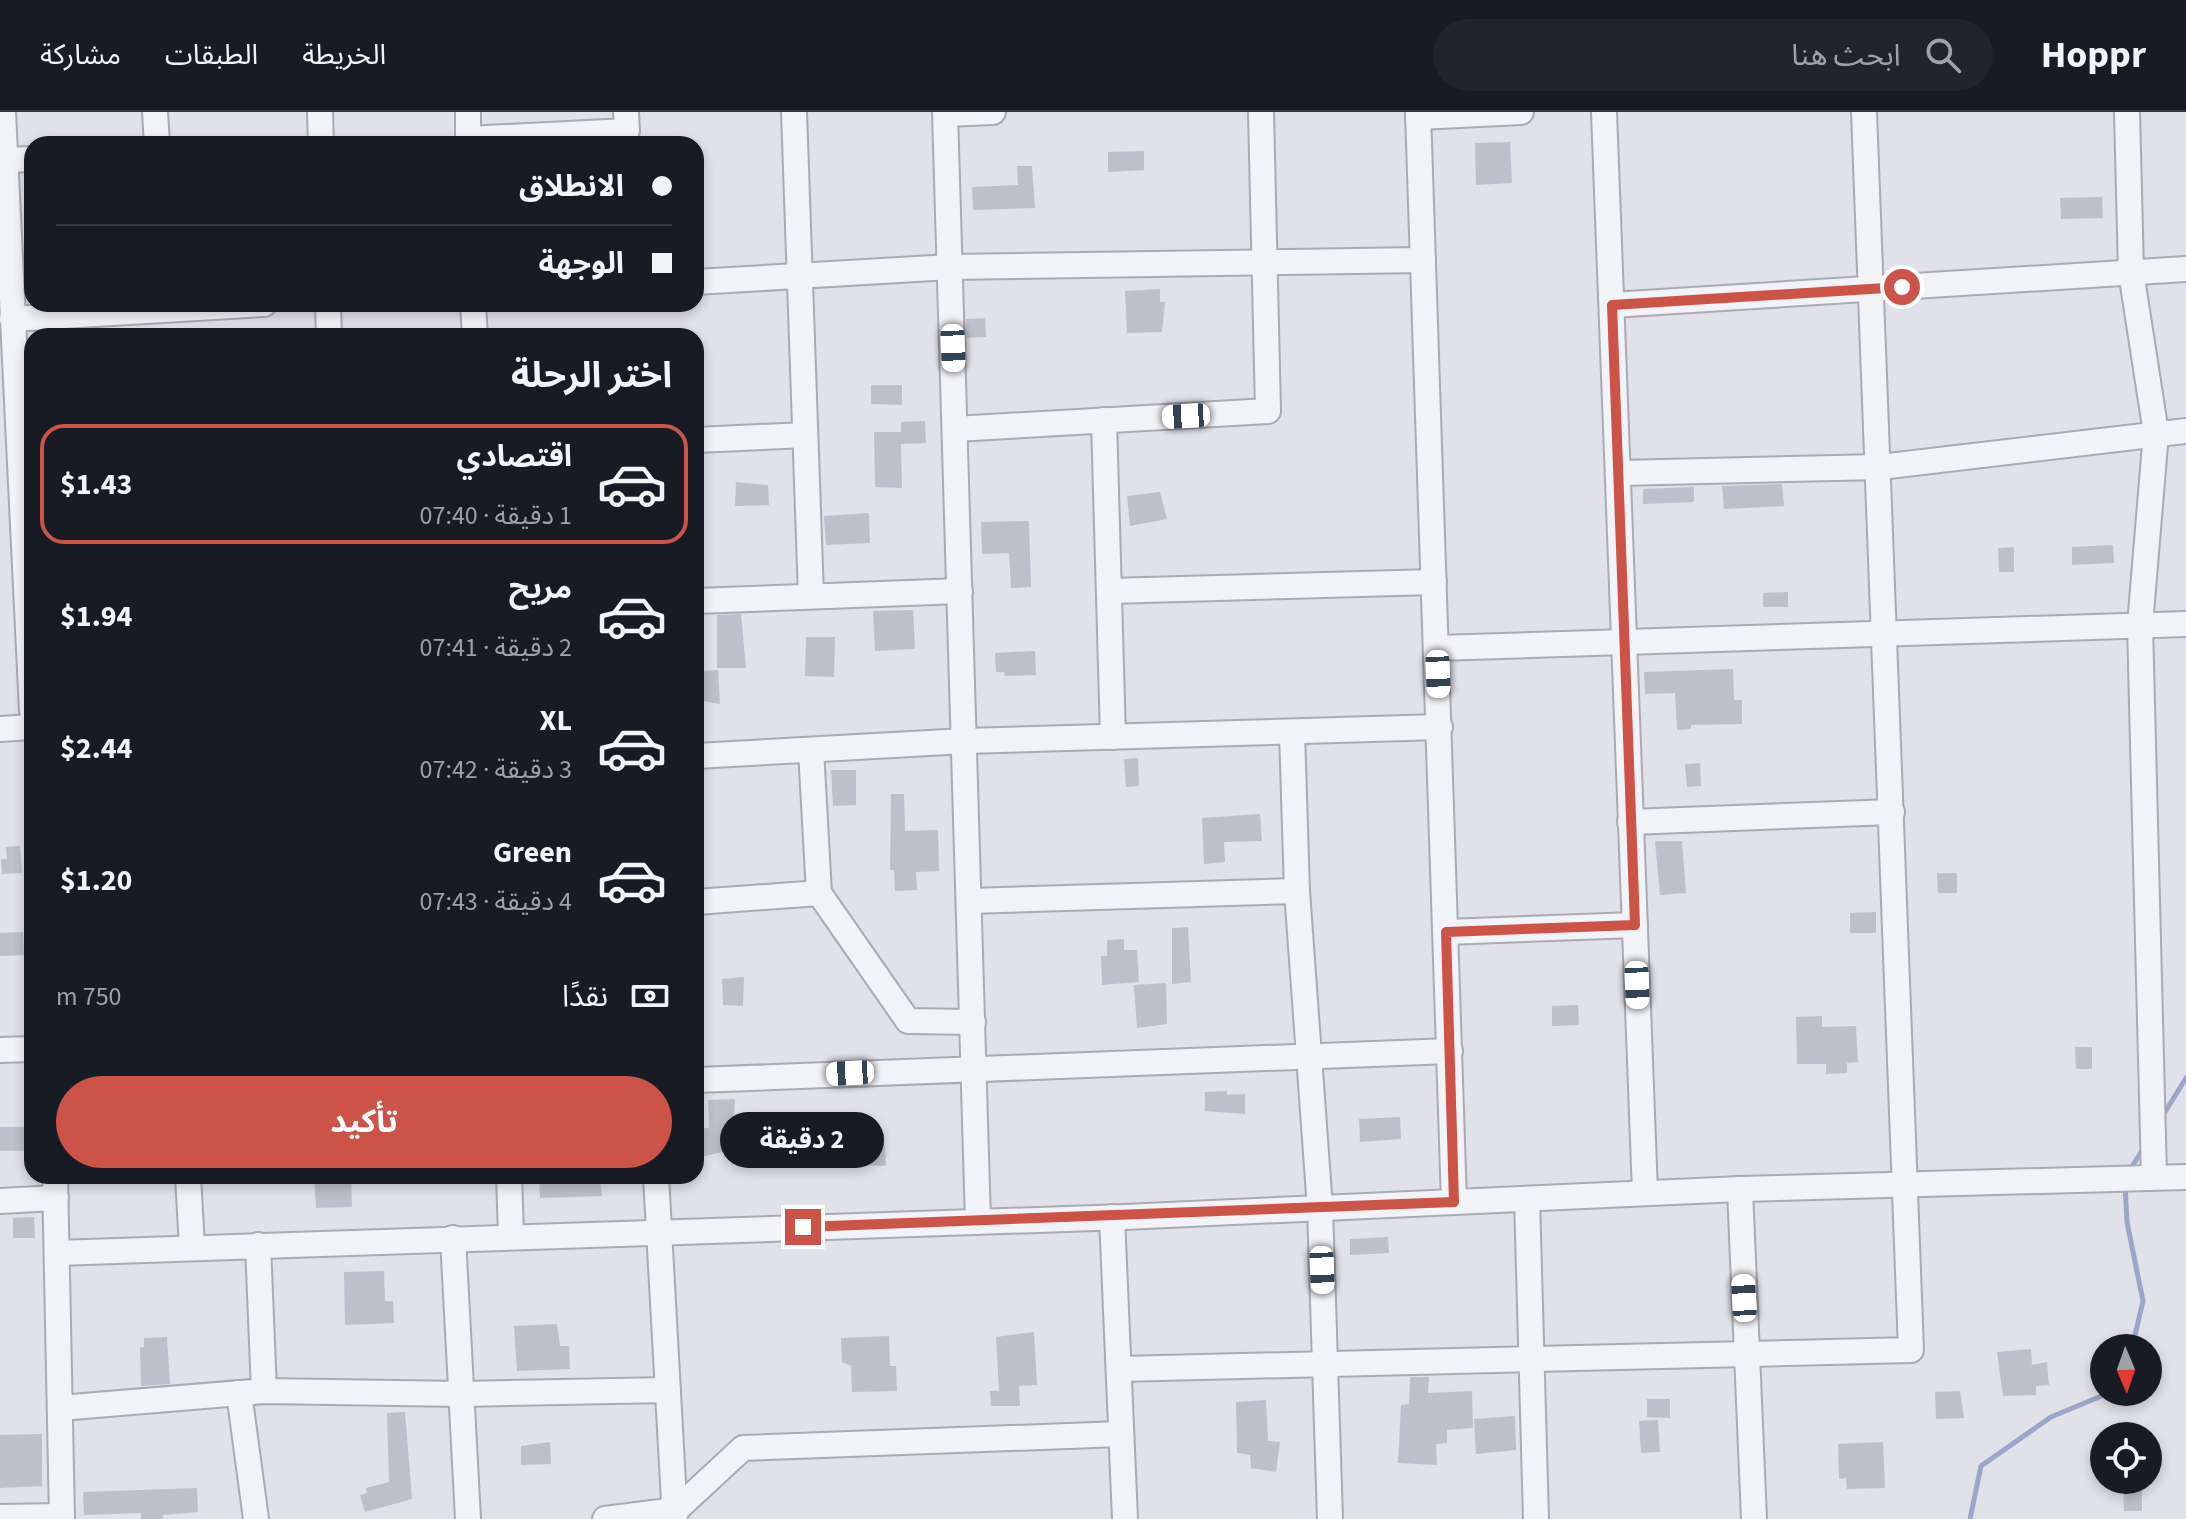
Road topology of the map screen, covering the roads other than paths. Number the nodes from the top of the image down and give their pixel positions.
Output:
1 (3, 112) edge
2 (155, 112) edge
3 (320, 112) edge
4 (468, 112) edge
5 (626, 112) edge
6 (794, 112) edge
7 (993, 112) edge
8 (1261, 112) edge
9 (1521, 112) edge
10 (1604, 112) edge
11 (1864, 112) edge
12 (2127, 112) edge
13 (946, 113) edge
14 (1418, 115) edge
15 (156, 136) edge
16 (321, 136) edge
17 (468, 136) edge
18 (555, 136) edge
19 (24, 159) edge
20 (5, 160) junction
21 (1423, 260) junction
22 (1265, 263) junction
23 (950, 267) junction
24 (2186, 269) edge
25 (2131, 272) junction
26 (800, 276) junction
27 (704, 282) edge
28 (1873, 288) junction
29 (1612, 305) junction
30 (130, 312) edge
31 (12, 319) junction
32 (1104, 420) junction
33 (955, 429) junction
34 (2186, 431) edge
35 (2156, 433) junction
36 (805, 435) junction
37 (704, 440) edge
38 (24, 443) edge
39 (24, 462) edge
40 (1880, 467) junction
41 (1619, 473) junction
42 (12, 576) edge
43 (1434, 582) junction
44 (960, 591) junction
45 (1109, 591) junction
46 (811, 596) junction
47 (704, 601) edge
48 (2186, 624) edge
49 (2140, 625) junction
50 (1886, 634) junction
51 (1626, 642) junction
52 (1437, 648) junction
53 (24, 657) edge
54 (1440, 727) junction
55 (24, 728) edge
56 (0, 729) edge
57 (1292, 732) junction
58 (1113, 737) junction
59 (965, 741) junction
60 (811, 750) junction
61 (704, 756) edge
62 (1892, 812) junction
63 (1630, 822) junction
64 (1297, 891) junction
65 (819, 893) junction
66 (704, 901) edge
67 (970, 901) junction
68 (1635, 925) junction
69 (1446, 932) junction
70 (973, 1022) junction
71 (24, 1049) edge
72 (0, 1050) edge
73 (1450, 1051) junction
74 (1307, 1055) junction
75 (974, 1068) junction
76 (704, 1080) edge
77 (2154, 1177) junction
78 (2186, 1177) edge
79 (188, 1184) edge
80 (509, 1184) edge
81 (656, 1184) edge
82 (1905, 1184) junction
83 (55, 1187) edge
84 (1740, 1189) junction
85 (1645, 1193) junction
86 (1527, 1199) junction
87 (0, 1201) edge
88 (1454, 1202) junction
89 (1320, 1208) junction
90 (1112, 1217) junction
91 (978, 1222) junction
92 (657, 1232) junction
93 (511, 1236) junction
94 (453, 1238) junction
95 (258, 1245) junction
96 (192, 1248) junction
97 (57, 1253) junction
98 (1747, 1352) junction
99 (1530, 1358) junction
100 (1325, 1363) junction
101 (1120, 1369) junction
102 (668, 1390) junction
103 (264, 1391) junction
104 (239, 1393) junction
105 (462, 1394) junction
106 (60, 1408) junction
107 (1121, 1434) junction
108 (675, 1515) edge
109 (0, 1517) edge
110 (62, 1517) edge
111 (256, 1519) edge
112 (468, 1519) edge
113 (605, 1519) edge
114 (1125, 1519) edge
115 (1330, 1519) edge
116 (1536, 1519) edge
117 (1754, 1519) edge

1 - 20 street
2 - 15 street
3 - 16 street
4 - 17 street
5 - 18 street
6 - 26 street
7 - 13 street
8 - 22 street
9 - 14 street
10 - 29 street
11 - 28 street
12 - 25 street
13 - 23 street
14 - 21 street
19 - 20 street
20 - 31 street
21 - 22 street
21 - 43 street
22 - 23 street
22 - 32 street
23 - 26 street
23 - 33 street
24 - 25 street
25 - 28 street
25 - 35 street
26 - 27 street
26 - 36 street
28 - 29 street
28 - 40 street
29 - 41 street
30 - 31 street
31 - 38 street
32 - 33 street
32 - 45 street
33 - 44 street
34 - 35 street
35 - 40 street
35 - 49 street
36 - 37 street
36 - 46 street
39 - 42 street
40 - 41 street
40 - 50 street
41 - 51 street
42 - 53 street
43 - 45 street
43 - 52 street
44 - 46 street
44 - 59 street
45 - 58 street
46 - 47 street
48 - 49 street
49 - 50 street
49 - 77 street
50 - 51 street
50 - 62 street
51 - 52 street
51 - 63 street
52 - 54 street
54 - 57 street
54 - 69 street
55 - 56 street
57 - 58 street
57 - 64 street
58 - 59 street
59 - 60 street
59 - 67 street
60 - 61 street
60 - 65 street
62 - 63 street
62 - 82 street
63 - 68 street
64 - 67 street
64 - 74 street
65 - 66 street
65 - 70 street
67 - 70 street
68 - 69 street
68 - 85 street
69 - 73 street
70 - 75 street
71 - 72 street
73 - 74 street
73 - 88 street
74 - 75 street
74 - 89 street
75 - 76 street
75 - 91 street
77 - 78 street
77 - 82 street
79 - 96 street
80 - 93 street
81 - 92 street
82 - 84 street
82 - 98 street
83 - 87 street
83 - 97 street
84 - 85 street
84 - 98 street
85 - 86 street
86 - 88 street
86 - 99 street
88 - 89 street
89 - 90 street
89 - 100 street
90 - 91 street
90 - 101 street
91 - 92 street
92 - 93 street
92 - 102 street
93 - 94 street
94 - 95 street
94 - 105 street
95 - 96 street
95 - 103 street
96 - 97 street
97 - 106 street
98 - 99 street
98 - 117 street
99 - 100 street
99 - 116 street
100 - 101 street
100 - 115 street
101 - 107 street
102 - 105 street
102 - 108 street
103 - 104 street
103 - 105 street
104 - 106 street
104 - 111 street
105 - 112 street
106 - 110 street
107 - 108 street
107 - 114 street
108 - 113 street
109 - 110 street

